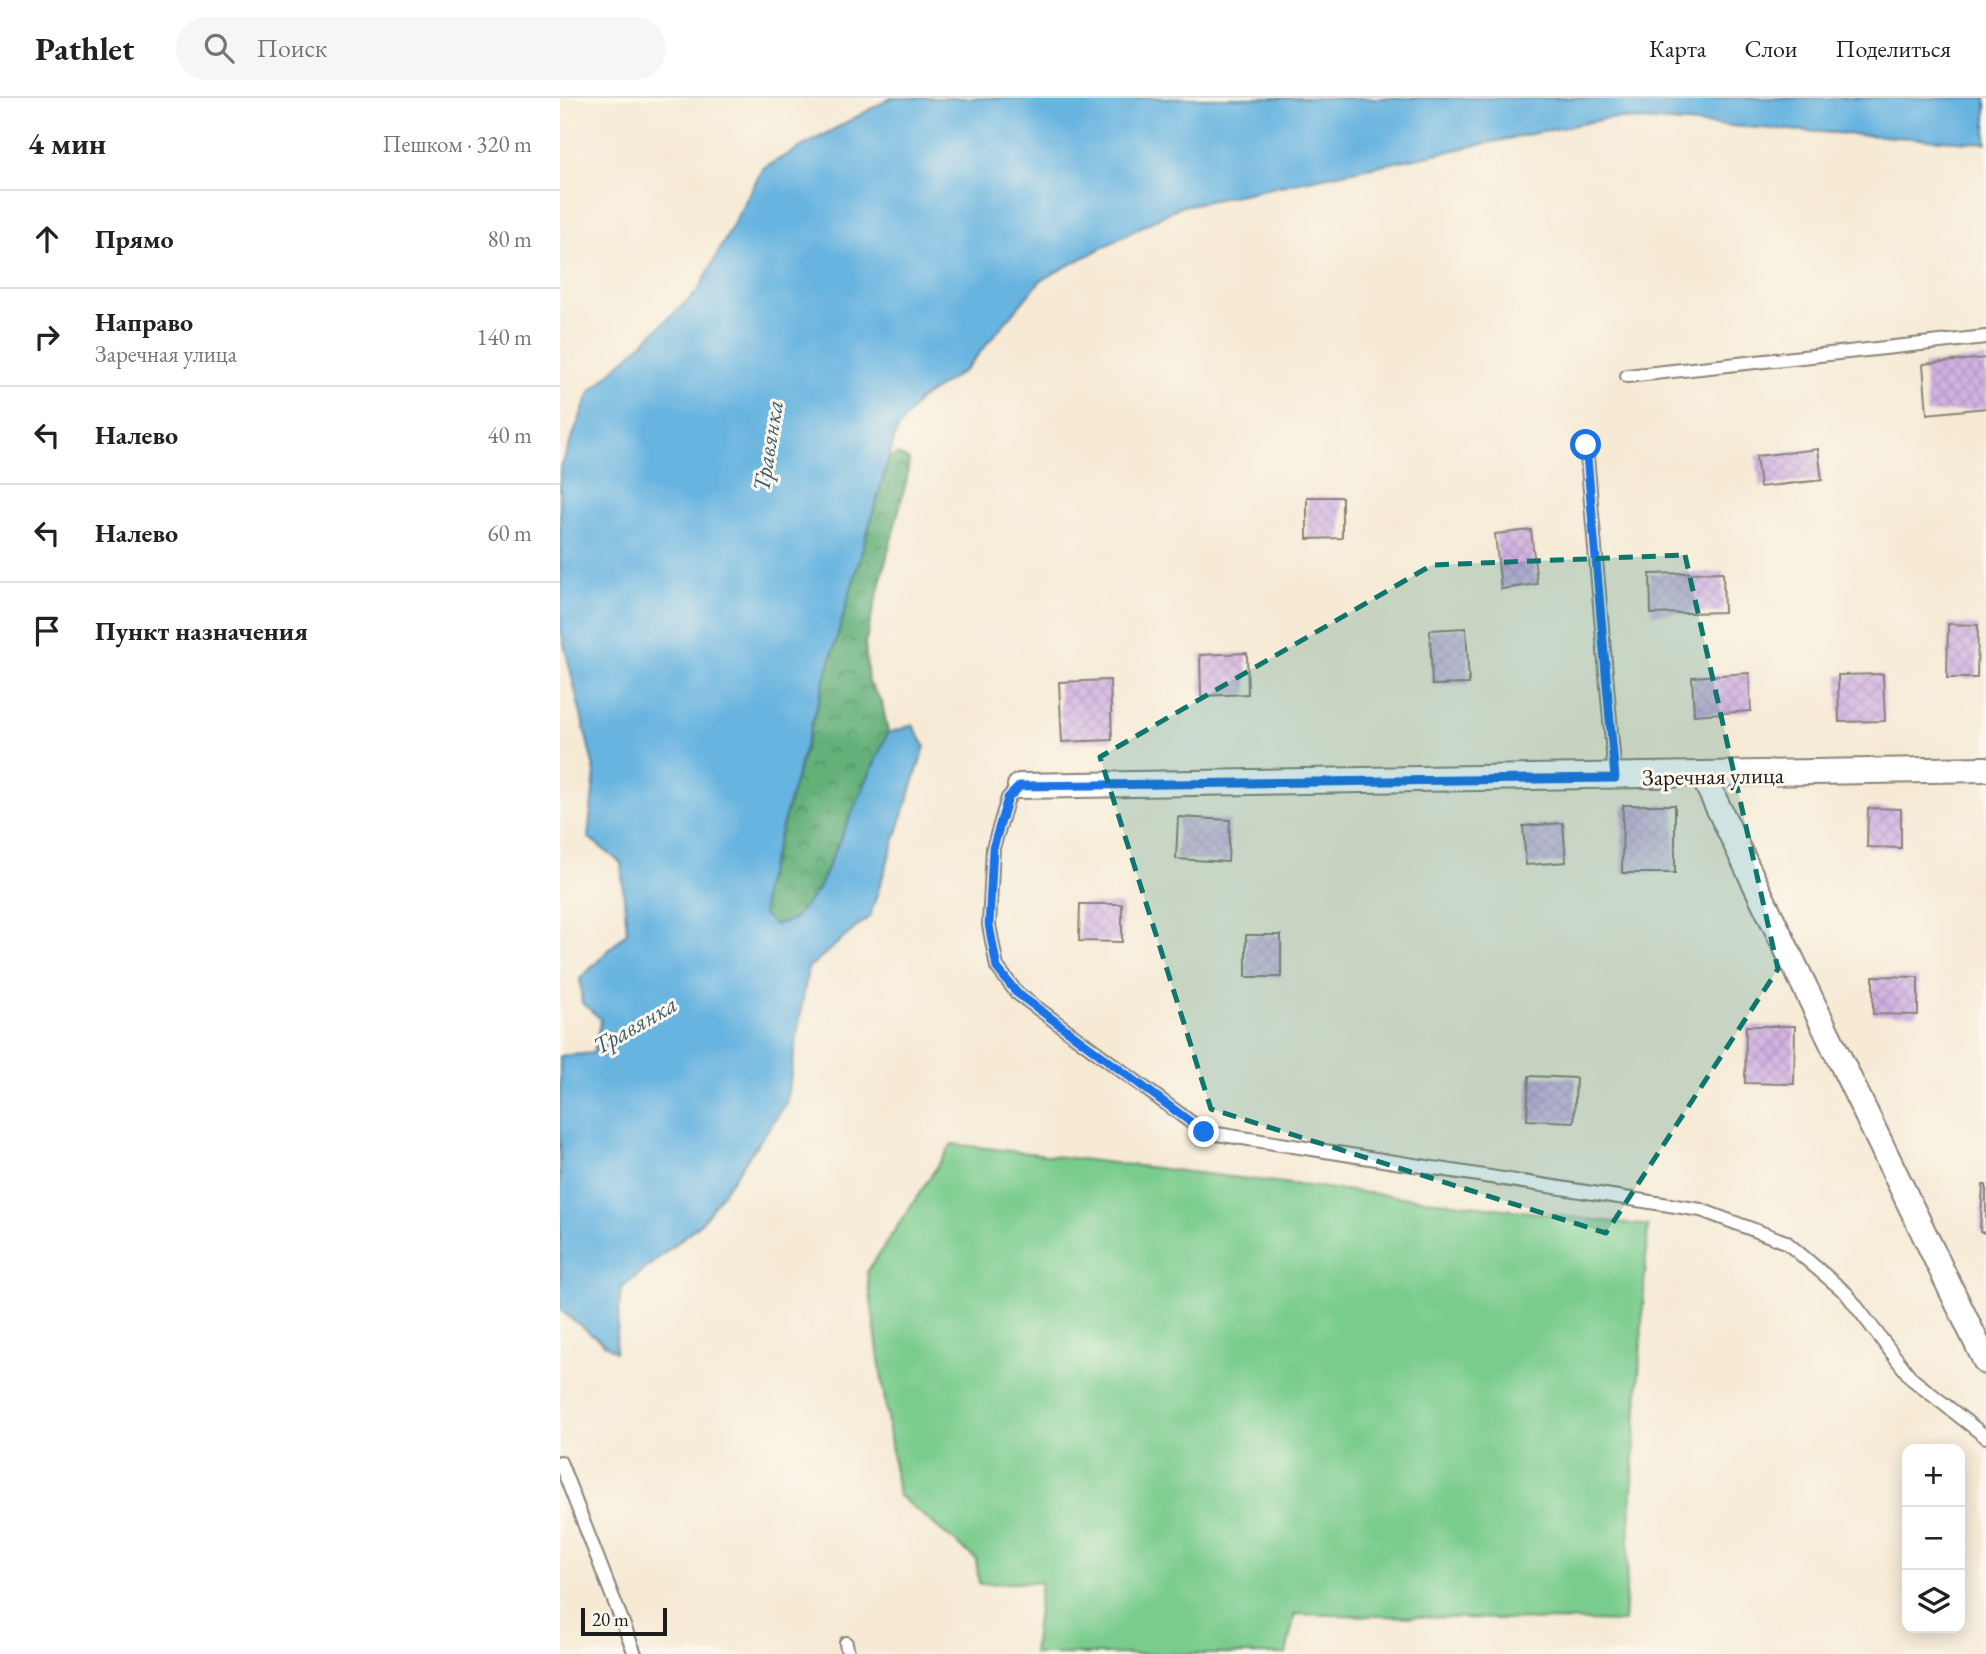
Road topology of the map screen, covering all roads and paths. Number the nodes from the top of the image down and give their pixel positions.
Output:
1 (1986, 337) edge
2 (1627, 376) dead end
3 (1586, 445) dead end
4 (1986, 769) edge
5 (1703, 776) junction
6 (1615, 778) junction
7 (1020, 786) joint
8 (1986, 1362) edge
9 (1986, 1437) edge
10 (560, 1462) edge
11 (635, 1654) edge

1 - 2 lane
3 - 6 lane
4 - 5 street, Заречная улица
5 - 6 street, Заречная улица
5 - 8 street
6 - 7 street, Заречная улица
7 - 9 lane
10 - 11 lane

